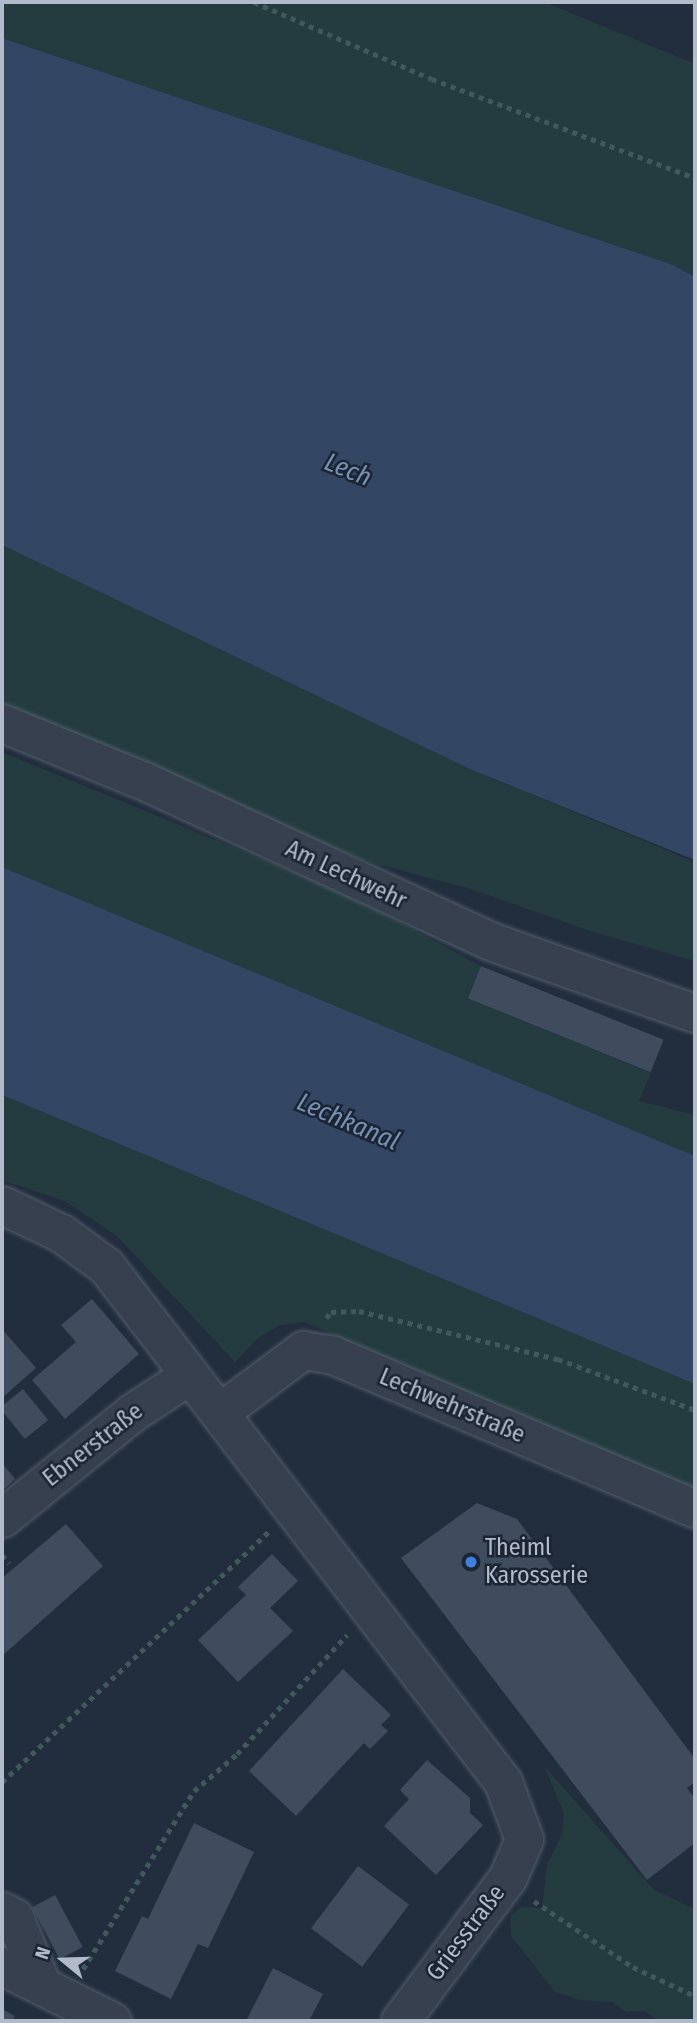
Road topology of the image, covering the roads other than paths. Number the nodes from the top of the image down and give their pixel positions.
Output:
1 (2, 723) edge
2 (695, 1013) edge
3 (2, 1206) edge
4 (188, 1376) junction
5 (220, 1412) junction
6 (695, 1509) edge
7 (2, 1518) edge
8 (2, 1911) edge
9 (2, 1966) edge
10 (54, 1992) junction
11 (409, 2018) edge
12 (112, 2021) edge

1 - 2 street, Am Lechwehr
3 - 4 street
4 - 5 street
4 - 7 street, Ebnerstraße
5 - 6 street, Lechwehrstraße
5 - 11 street, Griesstraße
8 - 10 street
9 - 10 street
10 - 12 street

